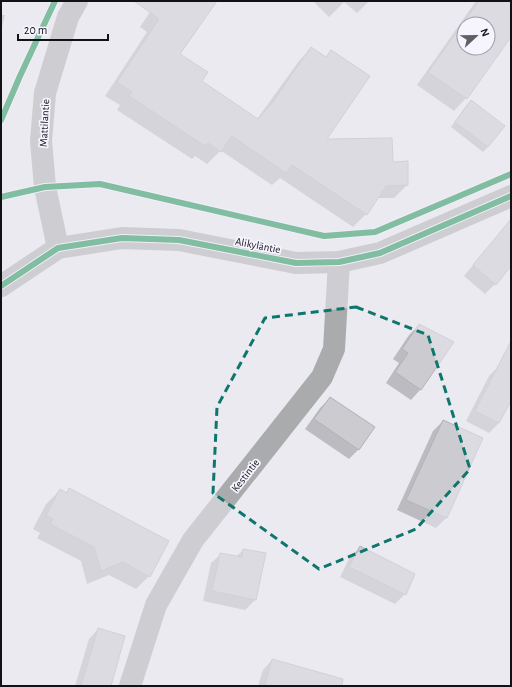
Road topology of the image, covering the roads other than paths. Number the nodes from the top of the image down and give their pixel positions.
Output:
1 (77, 1) edge
2 (511, 196) edge
3 (58, 248) junction
4 (339, 262) junction
5 (1, 286) edge
6 (130, 686) edge

1 - 3 street, Mattilantie
2 - 4 street, Alikyläntie
3 - 4 street, Alikyläntie
3 - 5 street, Alikyläntie
4 - 6 street, Kestintie

